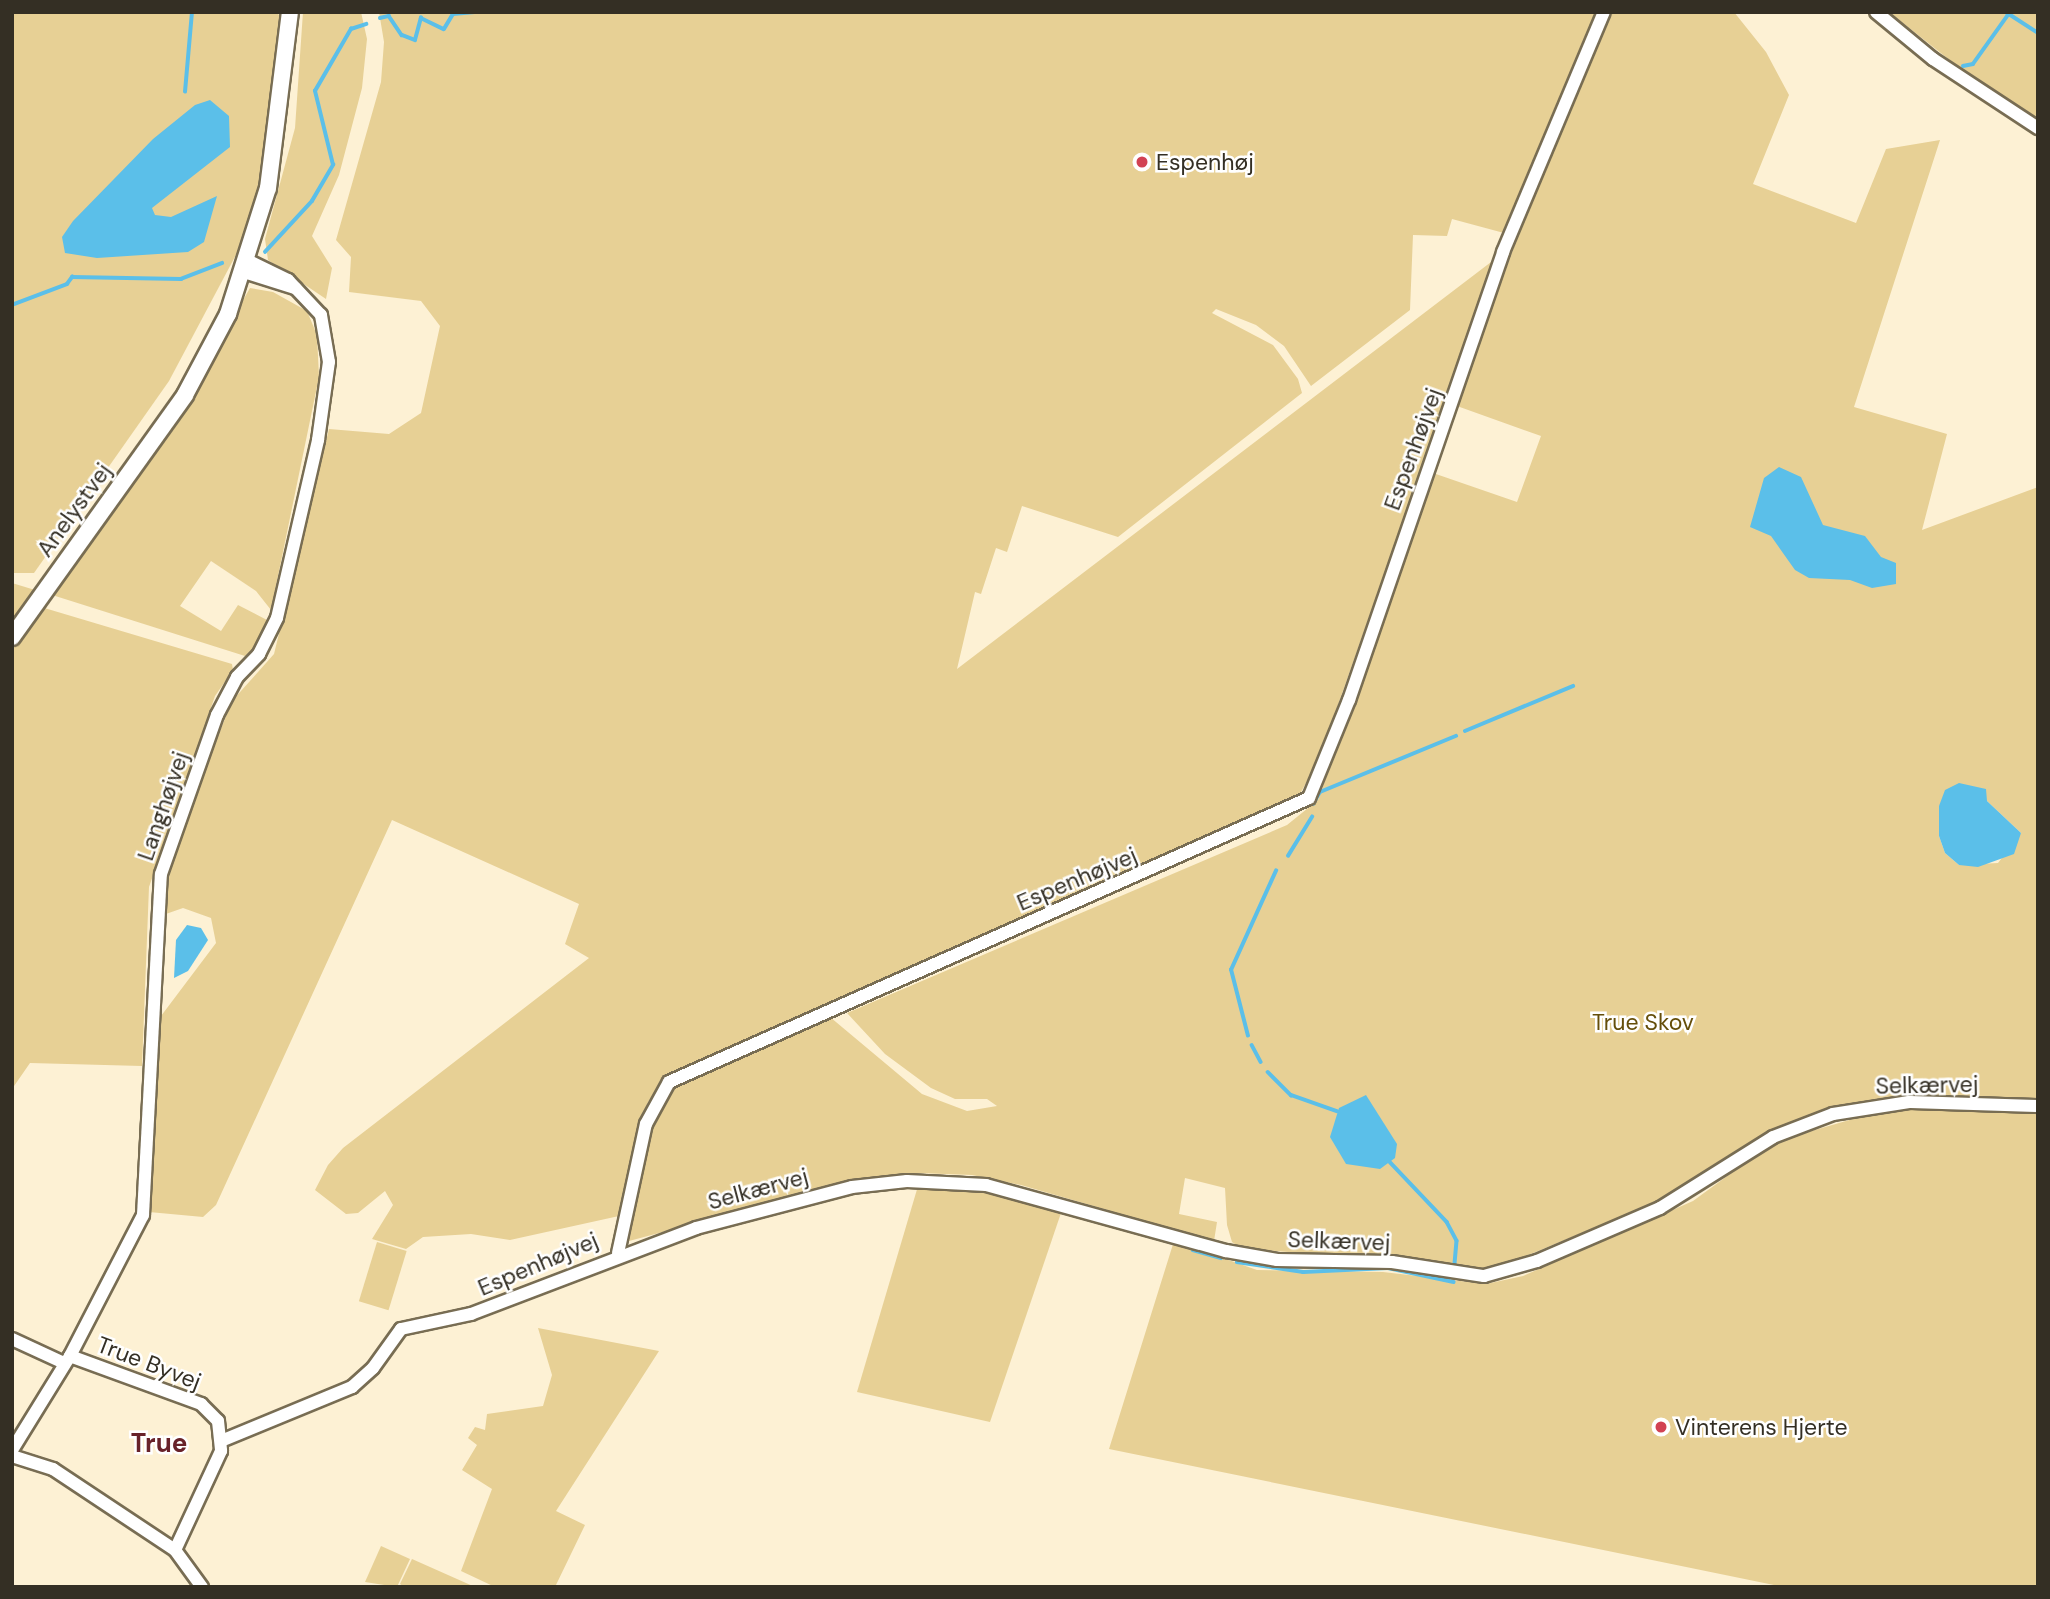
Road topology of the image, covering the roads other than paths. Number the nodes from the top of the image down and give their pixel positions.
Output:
1 (290, 12) edge
2 (299, 12) edge
3 (1604, 12) edge
4 (1876, 12) edge
5 (2038, 128) edge
6 (268, 188) junction
7 (243, 265) junction
8 (12, 637) edge
9 (2038, 1106) edge
10 (618, 1253) junction
11 (12, 1339) edge
12 (67, 1360) junction
13 (221, 1441) junction
14 (12, 1450) edge
15 (12, 1456) edge
16 (175, 1550) junction
17 (202, 1587) edge

1 - 6 street, Anelystvej
2 - 6 street, Anelystvej
3 - 10 street, Espenhøjvej
4 - 5 street
6 - 7 street, Anelystvej
7 - 8 street, Anelystvej
7 - 12 street, Langhøjvej
9 - 10 street, Selkærvej
10 - 13 street, Espenhøjvej
11 - 12 street
12 - 13 street, True Byvej
12 - 14 street, True Byvej
13 - 16 street
15 - 16 street
16 - 17 street

